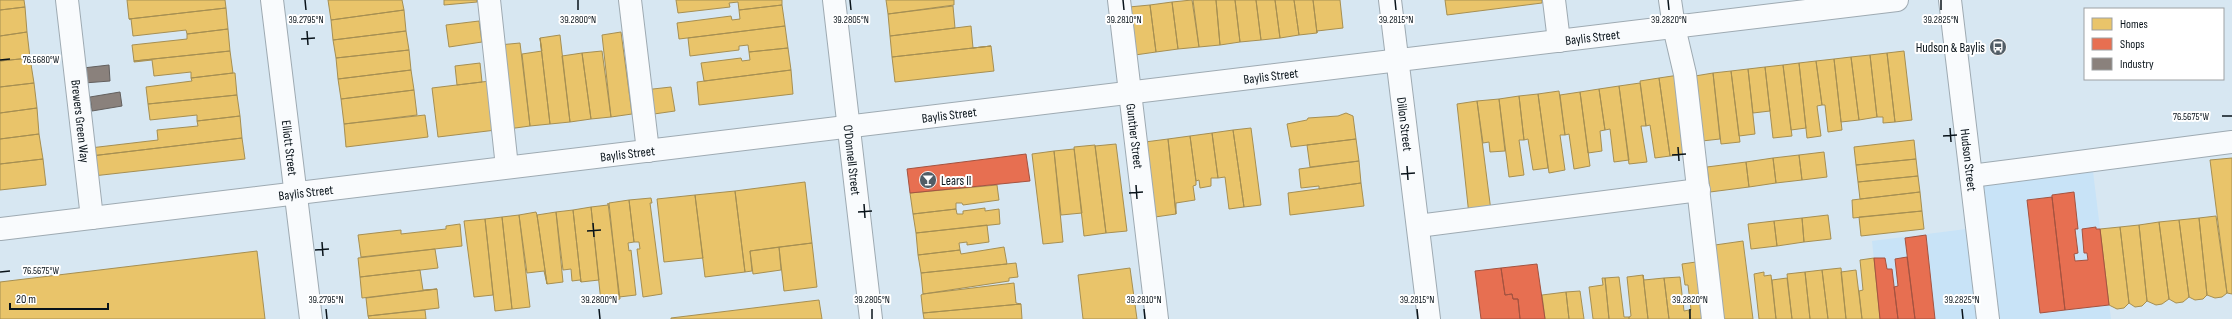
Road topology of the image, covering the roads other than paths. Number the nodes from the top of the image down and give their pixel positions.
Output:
1 (67, 0) edge
2 (272, 0) edge
3 (489, 0) edge
4 (630, 0) edge
5 (834, 0) edge
6 (1119, 0) edge
7 (1390, 0) edge
8 (1554, 0) edge
9 (1670, 0) edge
10 (1897, 0) edge
11 (1950, 0) edge
12 (1788, 6) edge
13 (1674, 27) junction
14 (1559, 41) junction
15 (1398, 60) junction
16 (1130, 93) junction
17 (848, 127) junction
18 (2232, 142) edge
19 (648, 151) junction
20 (507, 168) junction
21 (1971, 176) junction
22 (1699, 190) junction
23 (296, 193) junction
24 (92, 218) junction
25 (1418, 226) junction
26 (0, 229) edge
27 (311, 319) edge
28 (870, 319) edge
29 (1157, 319) edge
30 (1429, 319) edge
31 (1713, 319) edge
32 (1988, 319) edge

1 - 24 street, Brewers Green Way
2 - 23 street, Elliott Street
3 - 20 street
4 - 19 street
5 - 17 street, O'Donnell Street
6 - 16 street, Gunther Street
7 - 15 street, Dillon Street
8 - 14 street
9 - 13 street
10 - 12 street, Baylis Street
11 - 21 street, Hudson Street
12 - 13 street, Baylis Street
13 - 14 street, Baylis Street
13 - 22 street
14 - 15 street, Baylis Street
15 - 16 street, Baylis Street
15 - 25 street, Dillon Street
16 - 17 street, Baylis Street
16 - 29 street, Gunther Street
17 - 19 street, Baylis Street
17 - 28 street, O'Donnell Street
18 - 21 street
19 - 20 street, Baylis Street
20 - 23 street, Baylis Street
21 - 32 street, Hudson Street
22 - 25 street
22 - 31 street
23 - 24 street, Baylis Street
23 - 27 street, Elliott Street
24 - 26 street, Baylis Street
25 - 30 street, Dillon Street

